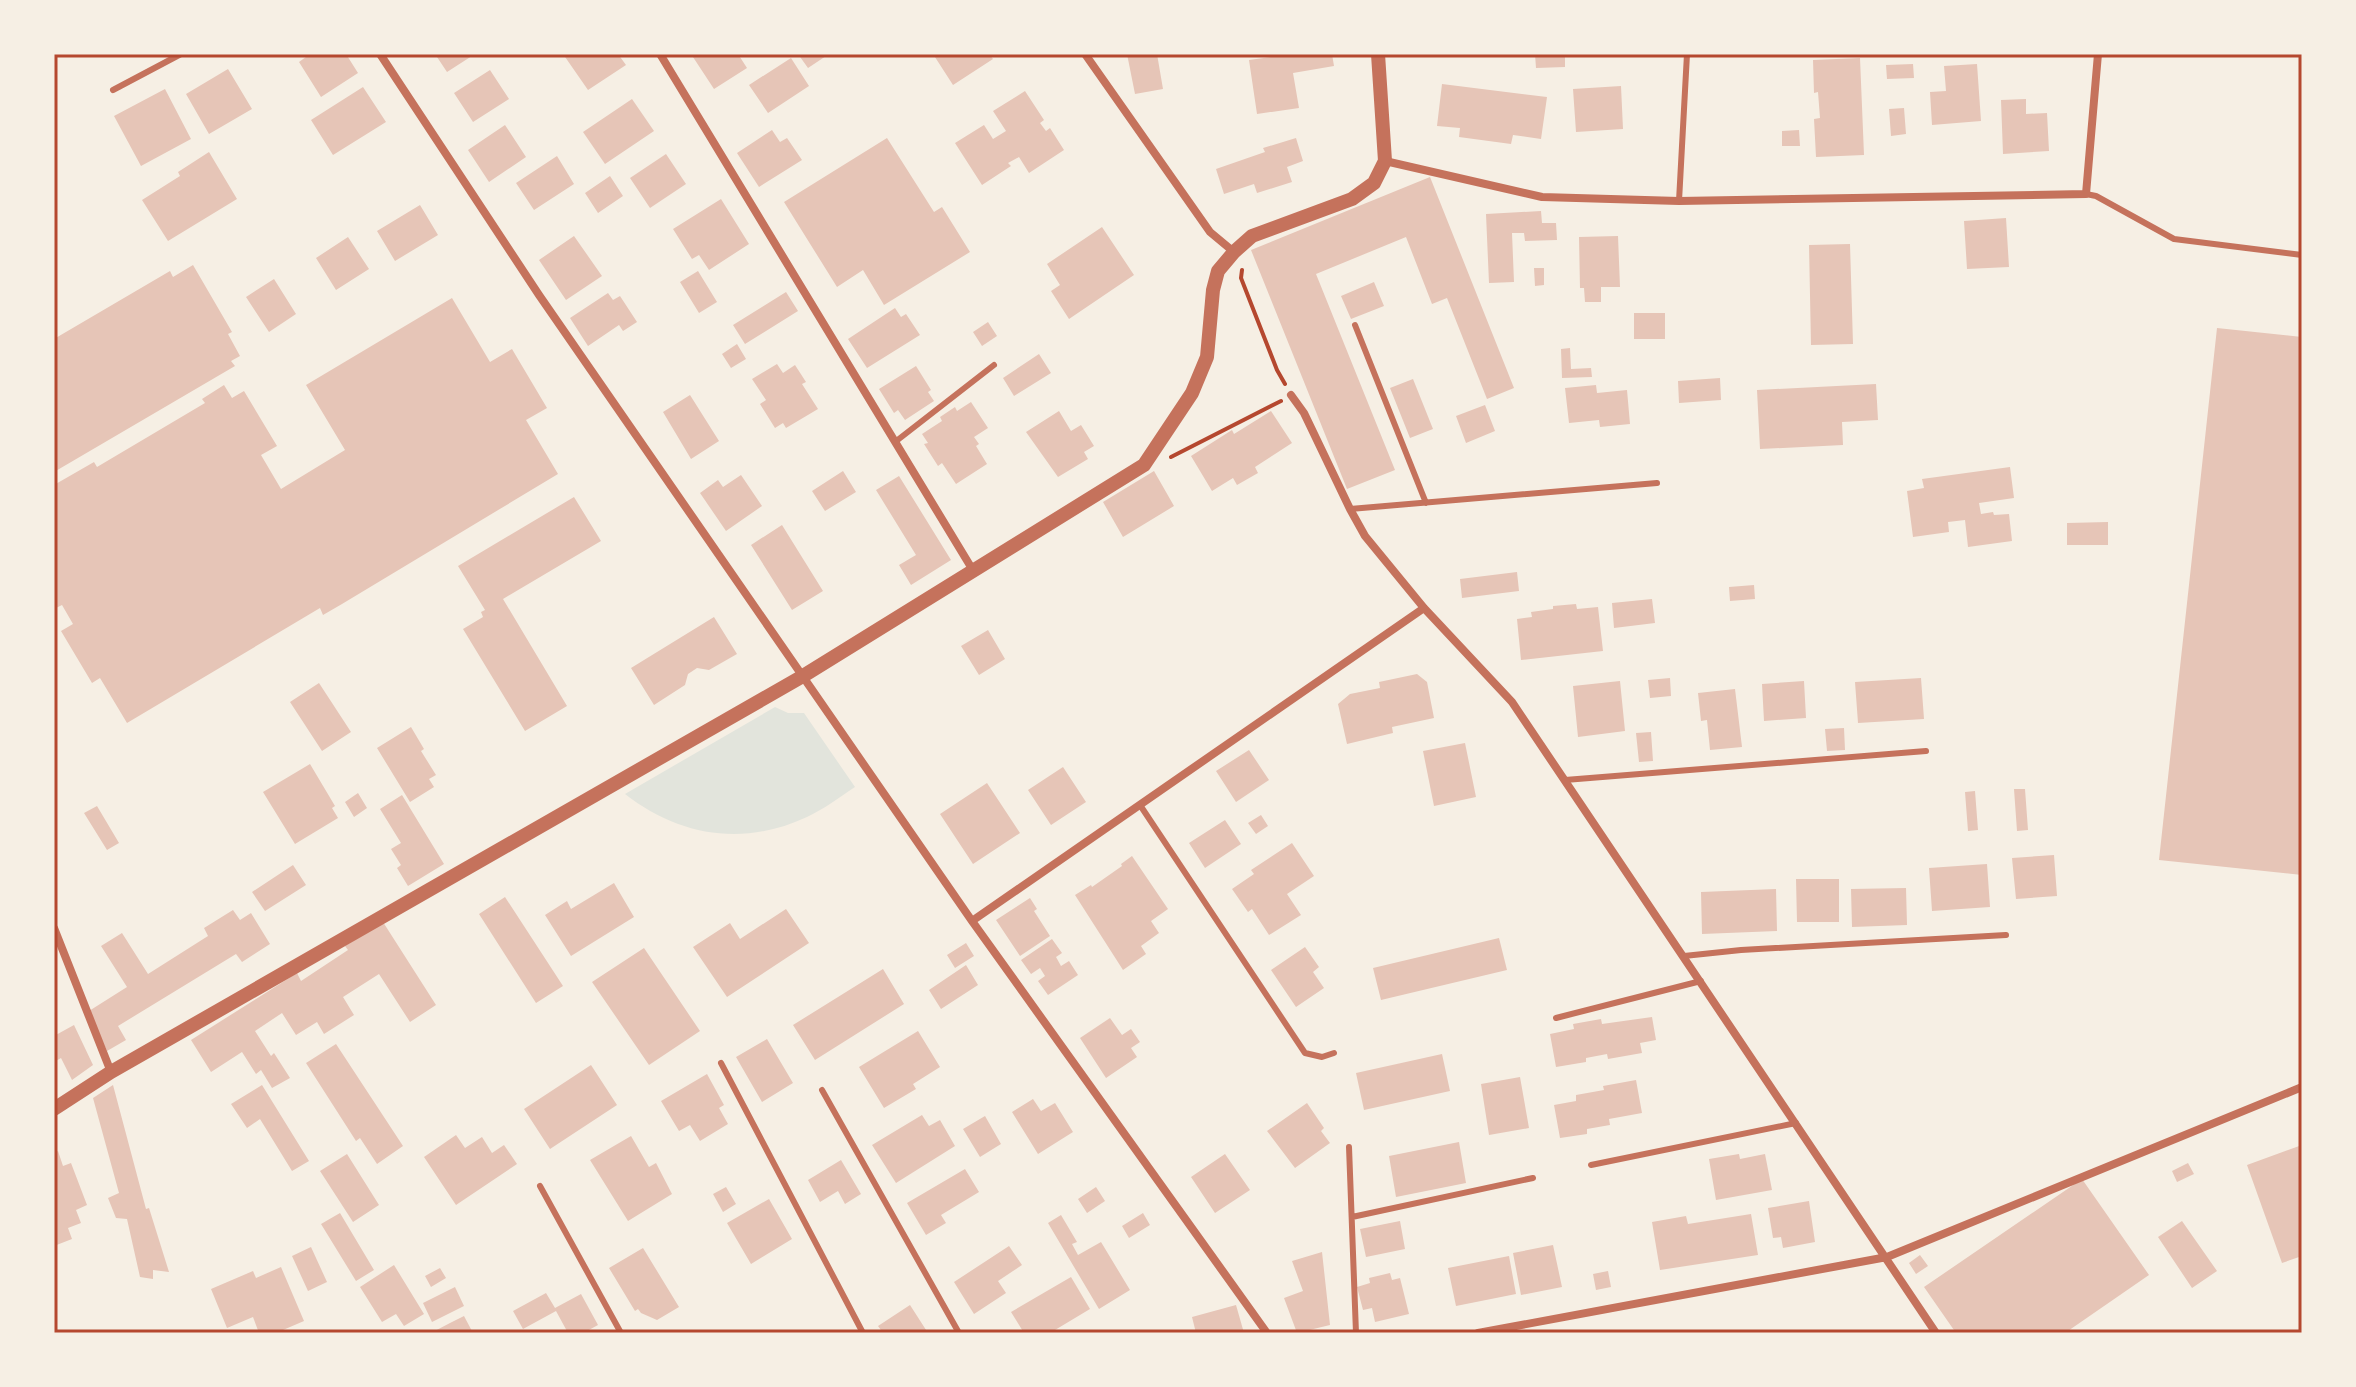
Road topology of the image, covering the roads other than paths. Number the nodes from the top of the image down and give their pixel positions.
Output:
1 (181, 54) edge
2 (380, 54) edge
3 (660, 54) edge
4 (1085, 54) edge
5 (1378, 54) edge
6 (1687, 54) edge
7 (2098, 54) edge
8 (113, 90) dead end
9 (1385, 161) junction
10 (2086, 194) junction
11 (1679, 201) junction
12 (2302, 255) edge
13 (1238, 256) junction
14 (1355, 325) dead end
15 (994, 365) dead end
16 (1291, 395) road end
17 (895, 442) junction
18 (1657, 483) dead end
19 (1426, 503) junction
20 (1350, 509) junction
21 (974, 572) junction
22 (1424, 608) junction
23 (803, 676) junction
24 (1926, 751) dead end
25 (1565, 780) junction
26 (1140, 805) junction
27 (972, 921) junction
28 (54, 928) edge
29 (2006, 935) dead end
30 (1684, 956) junction
31 (1701, 981) junction
32 (1556, 1018) dead end
33 (1334, 1053) dead end
34 (721, 1063) dead end
35 (111, 1072) junction
36 (2302, 1087) edge
37 (822, 1090) dead end
38 (54, 1109) edge
39 (1796, 1123) junction
40 (1349, 1147) dead end
41 (1591, 1165) dead end
42 (1533, 1178) dead end
43 (540, 1186) dead end
44 (1352, 1217) junction
45 (1887, 1257) junction
46 (621, 1333) edge
47 (863, 1333) edge
48 (959, 1333) edge
49 (1267, 1333) edge
50 (1356, 1333) edge
51 (1478, 1333) edge
52 (1936, 1333) edge

1 - 8 lane
2 - 23 street
3 - 17 street
4 - 13 street
5 - 9 street
6 - 11 lane
7 - 10 street
9 - 11 street
9 - 13 street
10 - 11 street
10 - 12 lane
13 - 21 street
14 - 19 lane
15 - 17 lane
16 - 20 street
17 - 21 street
18 - 19 lane
19 - 20 lane
20 - 22 street
21 - 23 street
22 - 25 street
22 - 26 street
23 - 27 street
23 - 35 street
24 - 25 lane
25 - 30 street
26 - 27 street
26 - 33 lane
27 - 49 street
28 - 35 street
29 - 30 lane
30 - 31 street
31 - 32 lane
31 - 39 street
34 - 47 lane
35 - 38 street
36 - 45 street
37 - 48 lane
39 - 41 lane
39 - 45 street
40 - 44 lane
42 - 44 lane
43 - 46 lane
44 - 50 lane
45 - 51 street
45 - 52 street

